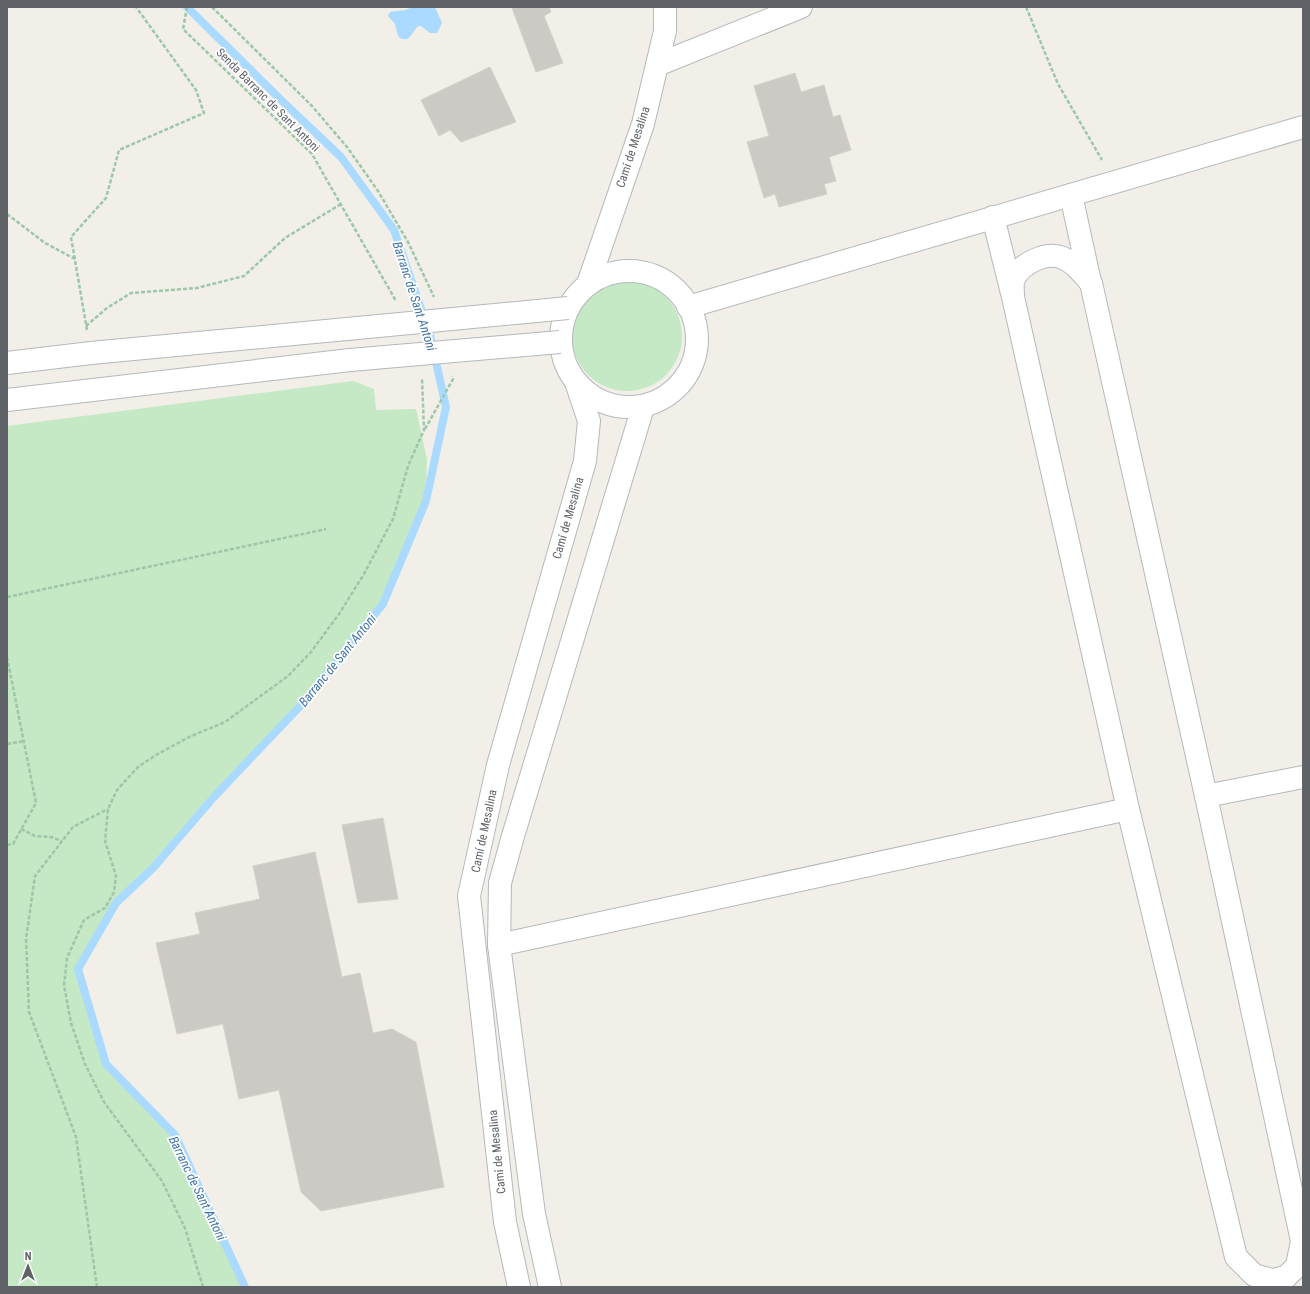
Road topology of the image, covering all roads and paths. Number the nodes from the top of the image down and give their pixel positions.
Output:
1 (136, 7) edge
2 (187, 7) edge
3 (212, 7) edge
4 (666, 7) edge
5 (801, 7) edge
6 (1026, 7) edge
7 (657, 65) junction
8 (1303, 127) edge
9 (1115, 182) junction
10 (1071, 195) junction
11 (341, 204) junction
12 (7, 214) edge
13 (993, 217) junction
14 (75, 259) junction
15 (1091, 283) junction
16 (588, 284) junction
17 (1013, 297) junction
18 (437, 303) dead end
19 (688, 307) junction
20 (400, 308) dead end
21 (568, 308) junction
22 (86, 326) junction
23 (87, 335) dead end
24 (560, 342) junction
25 (7, 363) edge
26 (421, 371) dead end
27 (452, 371) dead end
28 (577, 385) junction
29 (7, 400) edge
30 (643, 407) junction
31 (424, 430) junction
32 (326, 528) dead end
33 (7, 597) edge
34 (7, 657) edge
35 (24, 741) junction
36 (7, 744) edge
37 (1303, 777) edge
38 (1206, 796) junction
39 (108, 809) junction
40 (1128, 809) junction
41 (21, 829) junction
42 (62, 840) junction
43 (7, 845) edge
44 (499, 945) junction
45 (1302, 1243) edge
46 (1236, 1257) junction
47 (97, 1287) edge
48 (203, 1287) edge
49 (519, 1287) edge
50 (550, 1287) edge
51 (1243, 1287) edge

1 - 14 path
2 - 11 path, Senda Barranc de Sant Antoni
3 - 18 path, Senda Barranc de Sant Antoni
4 - 7 street, Camí de Mesalina
5 - 7 street
6 - 9 path
7 - 16 street, Camí de Mesalina
8 - 9 street
9 - 10 street
10 - 13 street
10 - 15 street
11 - 20 path, Senda Barranc de Sant Antoni
11 - 22 path
12 - 14 path
13 - 17 street
13 - 19 street
14 - 22 path
15 - 17 street
15 - 38 street
16 - 19 street
16 - 21 street
17 - 40 street
19 - 30 street
21 - 24 street
21 - 25 street, bridge
22 - 23 path
24 - 28 street
24 - 29 street, bridge
26 - 31 path
27 - 31 path
28 - 30 street
28 - 49 street, Camí de Mesalina
30 - 44 street
31 - 39 path
32 - 33 path
34 - 35 path
35 - 36 path
35 - 41 path
37 - 38 street
38 - 45 street
39 - 42 path
39 - 48 path
40 - 44 street
40 - 46 street
41 - 42 path
41 - 43 path
42 - 47 path
44 - 50 street
45 - 46 street
46 - 51 street

